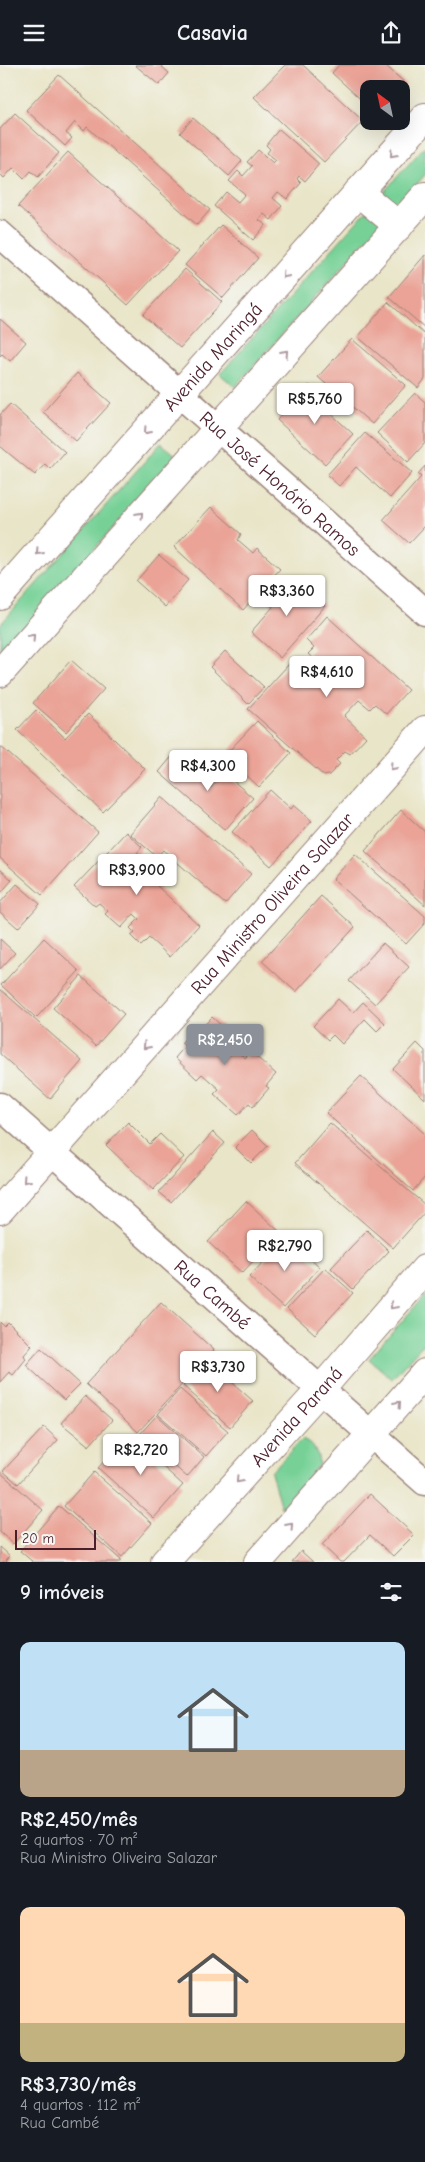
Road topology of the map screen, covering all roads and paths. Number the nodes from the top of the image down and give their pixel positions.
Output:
1 (425, 117) edge
2 (358, 192) junction
3 (425, 196) edge
4 (399, 226) junction
5 (0, 234) edge
6 (179, 394) junction
7 (217, 429) junction
8 (0, 596) edge
9 (425, 612) edge
10 (0, 673) edge
11 (425, 730) edge
12 (0, 1106) edge
13 (52, 1151) junction
14 (0, 1210) edge
15 (425, 1269) edge
16 (425, 1373) edge
17 (321, 1389) junction
18 (372, 1434) junction
19 (425, 1481) edge
20 (165, 1562) edge
21 (258, 1562) edge

1 -> 2 street, Avenida Maringá
2 - 4 street
2 -> 6 street, Avenida Maringá
3 - 4 street
7 -> 4 street
5 - 6 street, Rua José Honório Ramos
6 - 7 street, Rua José Honório Ramos
6 -> 8 street, Avenida Maringá
7 - 9 street, Rua José Honório Ramos
10 -> 7 street
11 -> 13 street, Rua Ministro Oliveira Salazar
12 - 13 street, Rua Cambé
13 -> 14 street, Rua Ministro Oliveira Salazar
13 - 17 street, Rua Cambé
15 -> 17 street, Avenida Paraná
18 -> 16 street
17 - 18 street, Rua Cambé
17 -> 20 street, Avenida Paraná
18 - 19 street, Rua Cambé
21 -> 18 street

